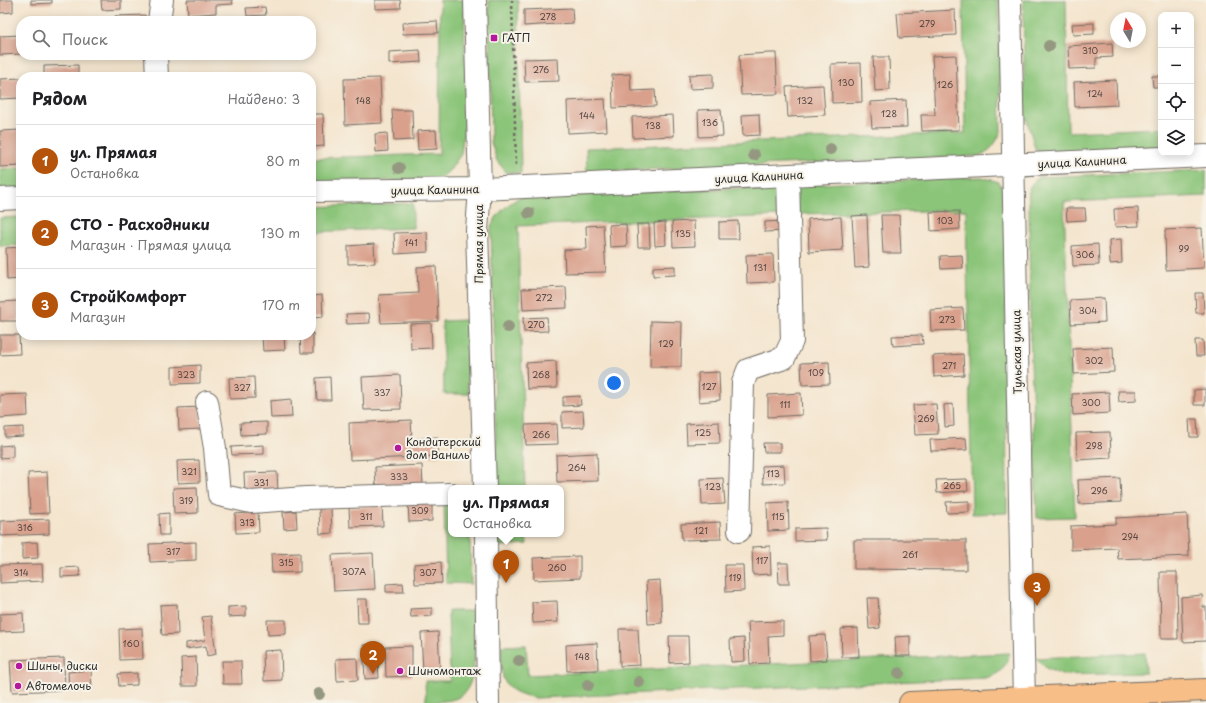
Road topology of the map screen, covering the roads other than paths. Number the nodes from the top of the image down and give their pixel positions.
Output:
1 (162, 0) edge
2 (475, 0) edge
3 (1010, 0) edge
4 (159, 16) edge
5 (156, 60) edge
6 (156, 72) edge
7 (1206, 156) edge
8 (1013, 166) junction
9 (788, 176) junction
10 (480, 190) junction
11 (316, 191) edge
12 (16, 198) edge
13 (0, 199) edge
14 (207, 402) dead end
15 (485, 485) edge
16 (448, 494) edge
17 (739, 531) dead end
18 (486, 537) edge
19 (1206, 690) edge
20 (1024, 701) edge
21 (488, 703) edge
22 (910, 703) edge

1 - 4 street
2 - 10 street, Прямая улица
3 - 8 street, Тульская улица
5 - 6 street
7 - 8 street, улица Калинина
8 - 9 street, улица Калинина
8 - 20 street, Тульская улица
9 - 10 street, улица Калинина
9 - 17 street
10 - 11 street, улица Калинина
10 - 15 street, Прямая улица
12 - 13 street
14 - 16 street
18 - 21 street
19 - 20 main road
20 - 22 main road

